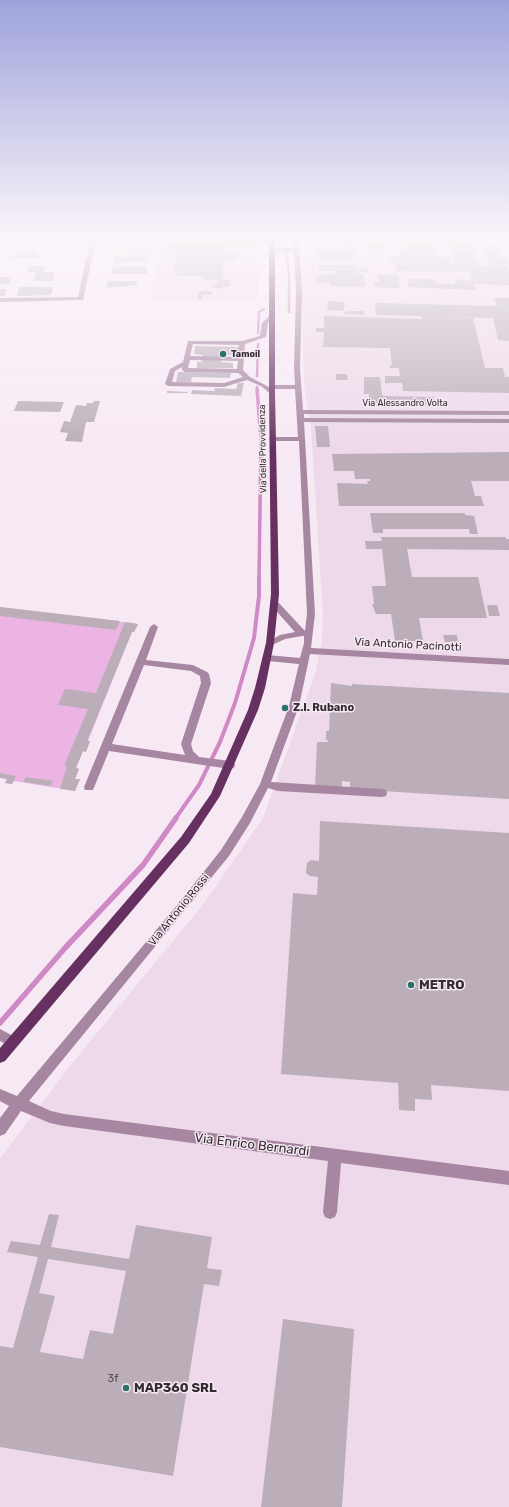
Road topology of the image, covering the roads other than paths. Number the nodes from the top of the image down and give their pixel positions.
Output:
1 (273, 310) edge
2 (299, 310) edge
3 (273, 314) junction
4 (242, 342) junction
5 (241, 359) junction
6 (187, 360) junction
7 (240, 371) junction
8 (248, 378) junction
9 (299, 387) junction
10 (272, 390) junction
11 (300, 412) junction
12 (509, 413) edge
13 (301, 420) junction
14 (509, 421) edge
15 (273, 439) junction
16 (302, 439) junction
17 (274, 603) junction
18 (154, 627) dead end
19 (306, 633) junction
20 (270, 643) junction
21 (305, 656) junction
22 (267, 658) junction
23 (141, 662) junction
24 (509, 662) edge
25 (106, 747) junction
26 (198, 759) junction
27 (230, 765) junction
28 (265, 784) junction
29 (89, 787) dead end
30 (382, 793) dead end
31 (0, 1035) edge
32 (13, 1042) junction
33 (0, 1057) edge
34 (0, 1094) edge
35 (19, 1104) junction
36 (0, 1129) edge
37 (335, 1156) junction
38 (509, 1178) edge
39 (330, 1212) dead end

1 - 3 main road, Via della Provvidenza
2 - 9 street
3 - 4 street
3 - 10 main road, Via della Provvidenza
4 - 5 street
4 - 6 street
5 - 6 street
5 - 7 street
6 - 7 street
6 - 8 street
7 - 8 street
8 - 10 street
9 - 10 street
9 - 11 street
10 - 15 main road, Via della Provvidenza
11 - 12 street, Via Alessandro Volta
11 - 13 street
13 - 14 street, Via Alessandro Volta
13 - 16 street
15 - 16 street
15 - 17 main road, Via della Provvidenza
16 - 19 street
17 - 19 street
17 - 20 main road, Via della Provvidenza
18 - 23 street
19 - 20 street
19 - 21 street
20 - 22 main road, Via della Provvidenza
21 - 22 street, Via Antonio Pacinotti
21 - 24 street, Via Antonio Pacinotti
21 - 28 street, Via Antonio Rossi
22 - 27 main road
23 - 25 street
23 - 26 street
25 - 26 street
25 - 29 street
26 - 27 street
27 - 32 main road
28 - 30 street
28 - 35 street, Via Antonio Rossi
31 - 32 street
32 - 33 main road
34 - 35 street, Via Enrico Bernardi
35 - 36 street, Via Antonio Rossi
35 - 37 street, Via Enrico Bernardi
37 - 38 street, Via Enrico Bernardi
37 - 39 street

